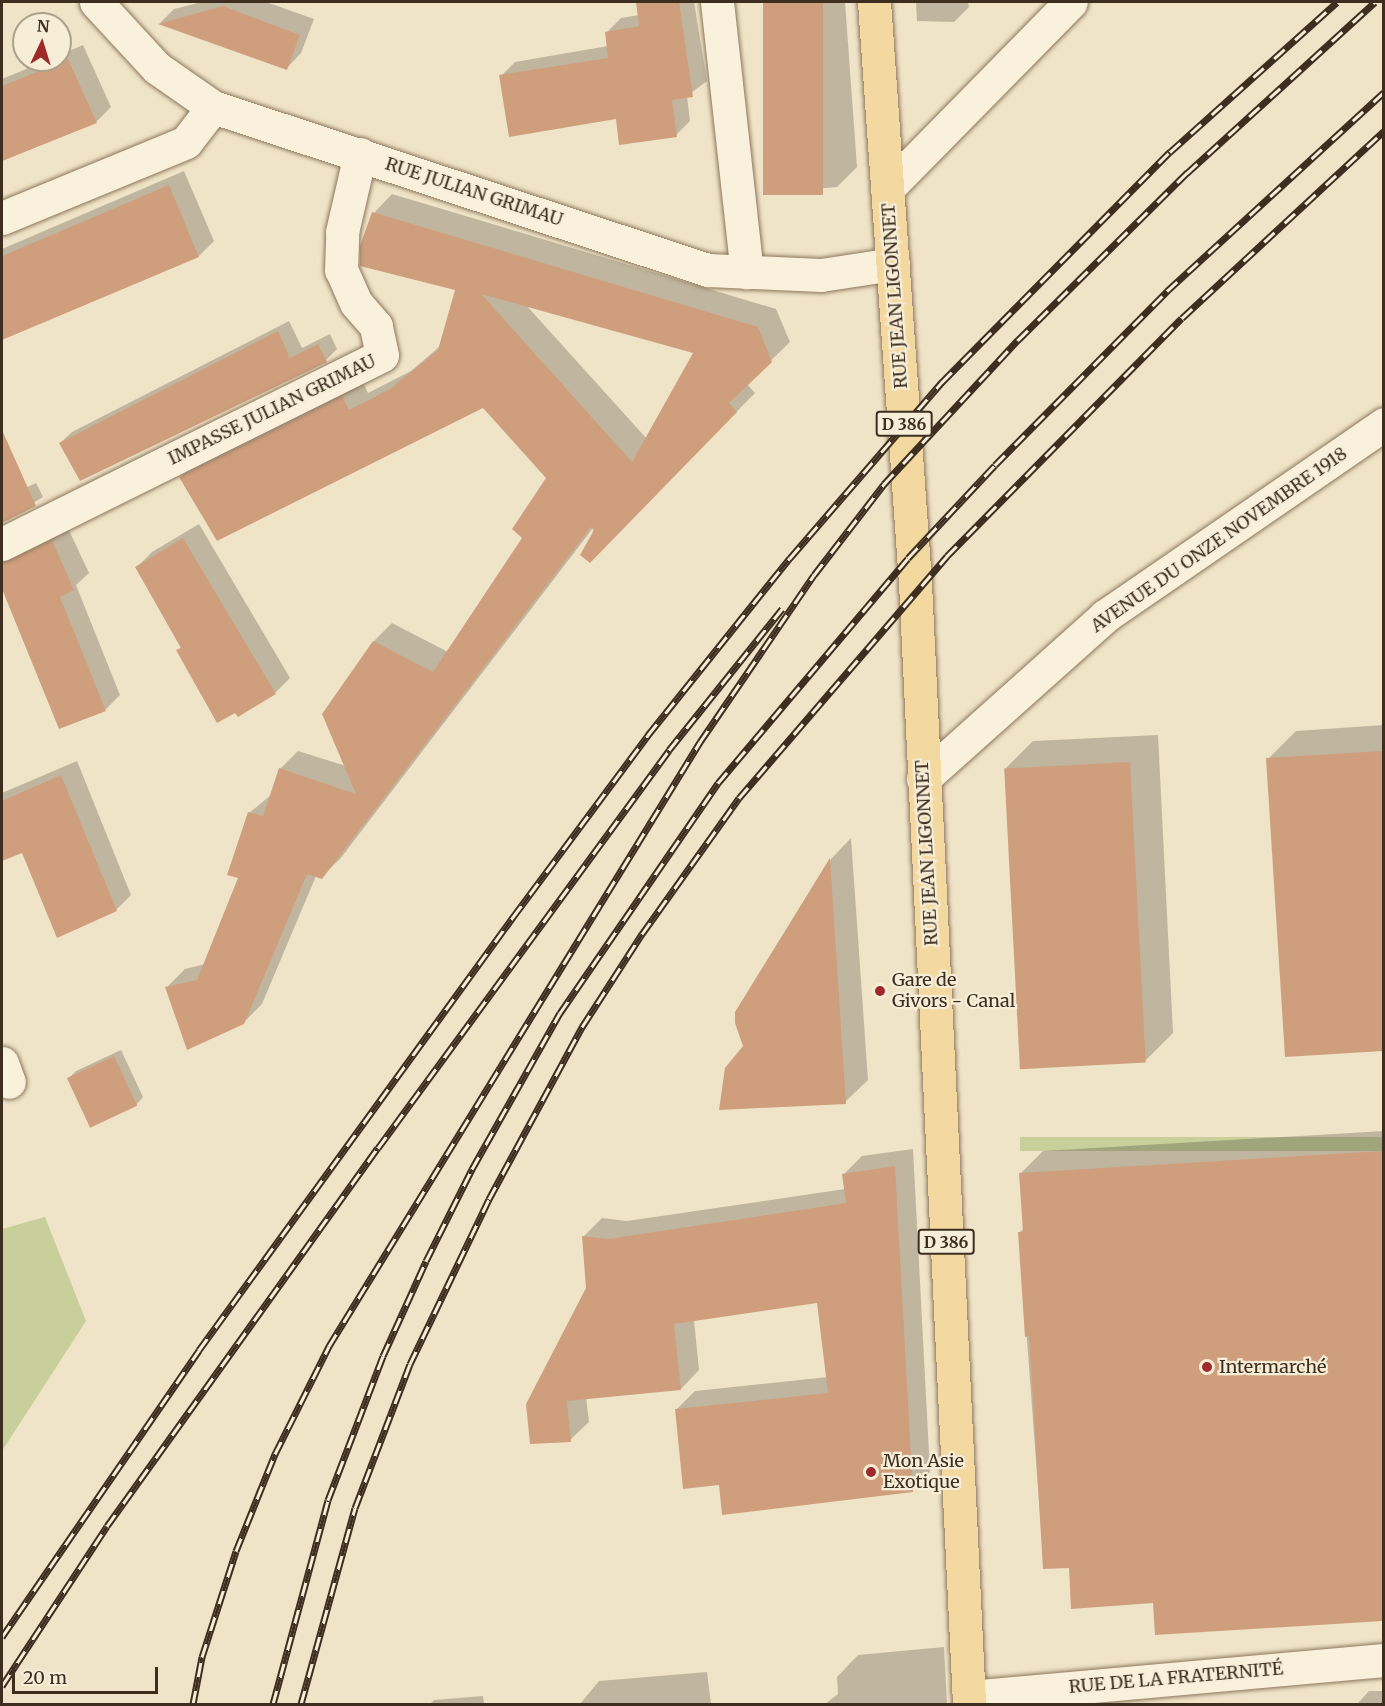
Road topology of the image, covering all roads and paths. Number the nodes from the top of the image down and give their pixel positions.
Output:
1 (96, 2) edge
2 (717, 2) edge
3 (874, 2) edge
4 (1071, 2) edge
5 (213, 107) junction
6 (360, 154) junction
7 (887, 189) junction
8 (2, 218) edge
9 (893, 264) junction
10 (747, 272) junction
11 (1383, 424) edge
12 (2, 544) edge
13 (923, 779) junction
14 (1383, 1660) edge
15 (969, 1701) edge

1 - 5 street, RUE JULIAN GRIMAU
2 - 10 street
3 - 7 main road, RUE JEAN LIGONNET / D 386
4 - 7 street
5 - 6 street, RUE JULIAN GRIMAU
5 - 8 street
6 - 10 street, RUE JULIAN GRIMAU
6 - 12 street, IMPASSE JULIAN GRIMAU
7 - 9 main road, RUE JEAN LIGONNET / D 386
9 - 10 street, RUE JULIAN GRIMAU
9 - 13 main road, RUE JEAN LIGONNET / D 386
11 - 13 street, AVENUE DU ONZE NOVEMBRE 1918
13 - 15 main road, RUE JEAN LIGONNET / D 386
14 - 15 street, RUE DE LA FRATERNITÉ

